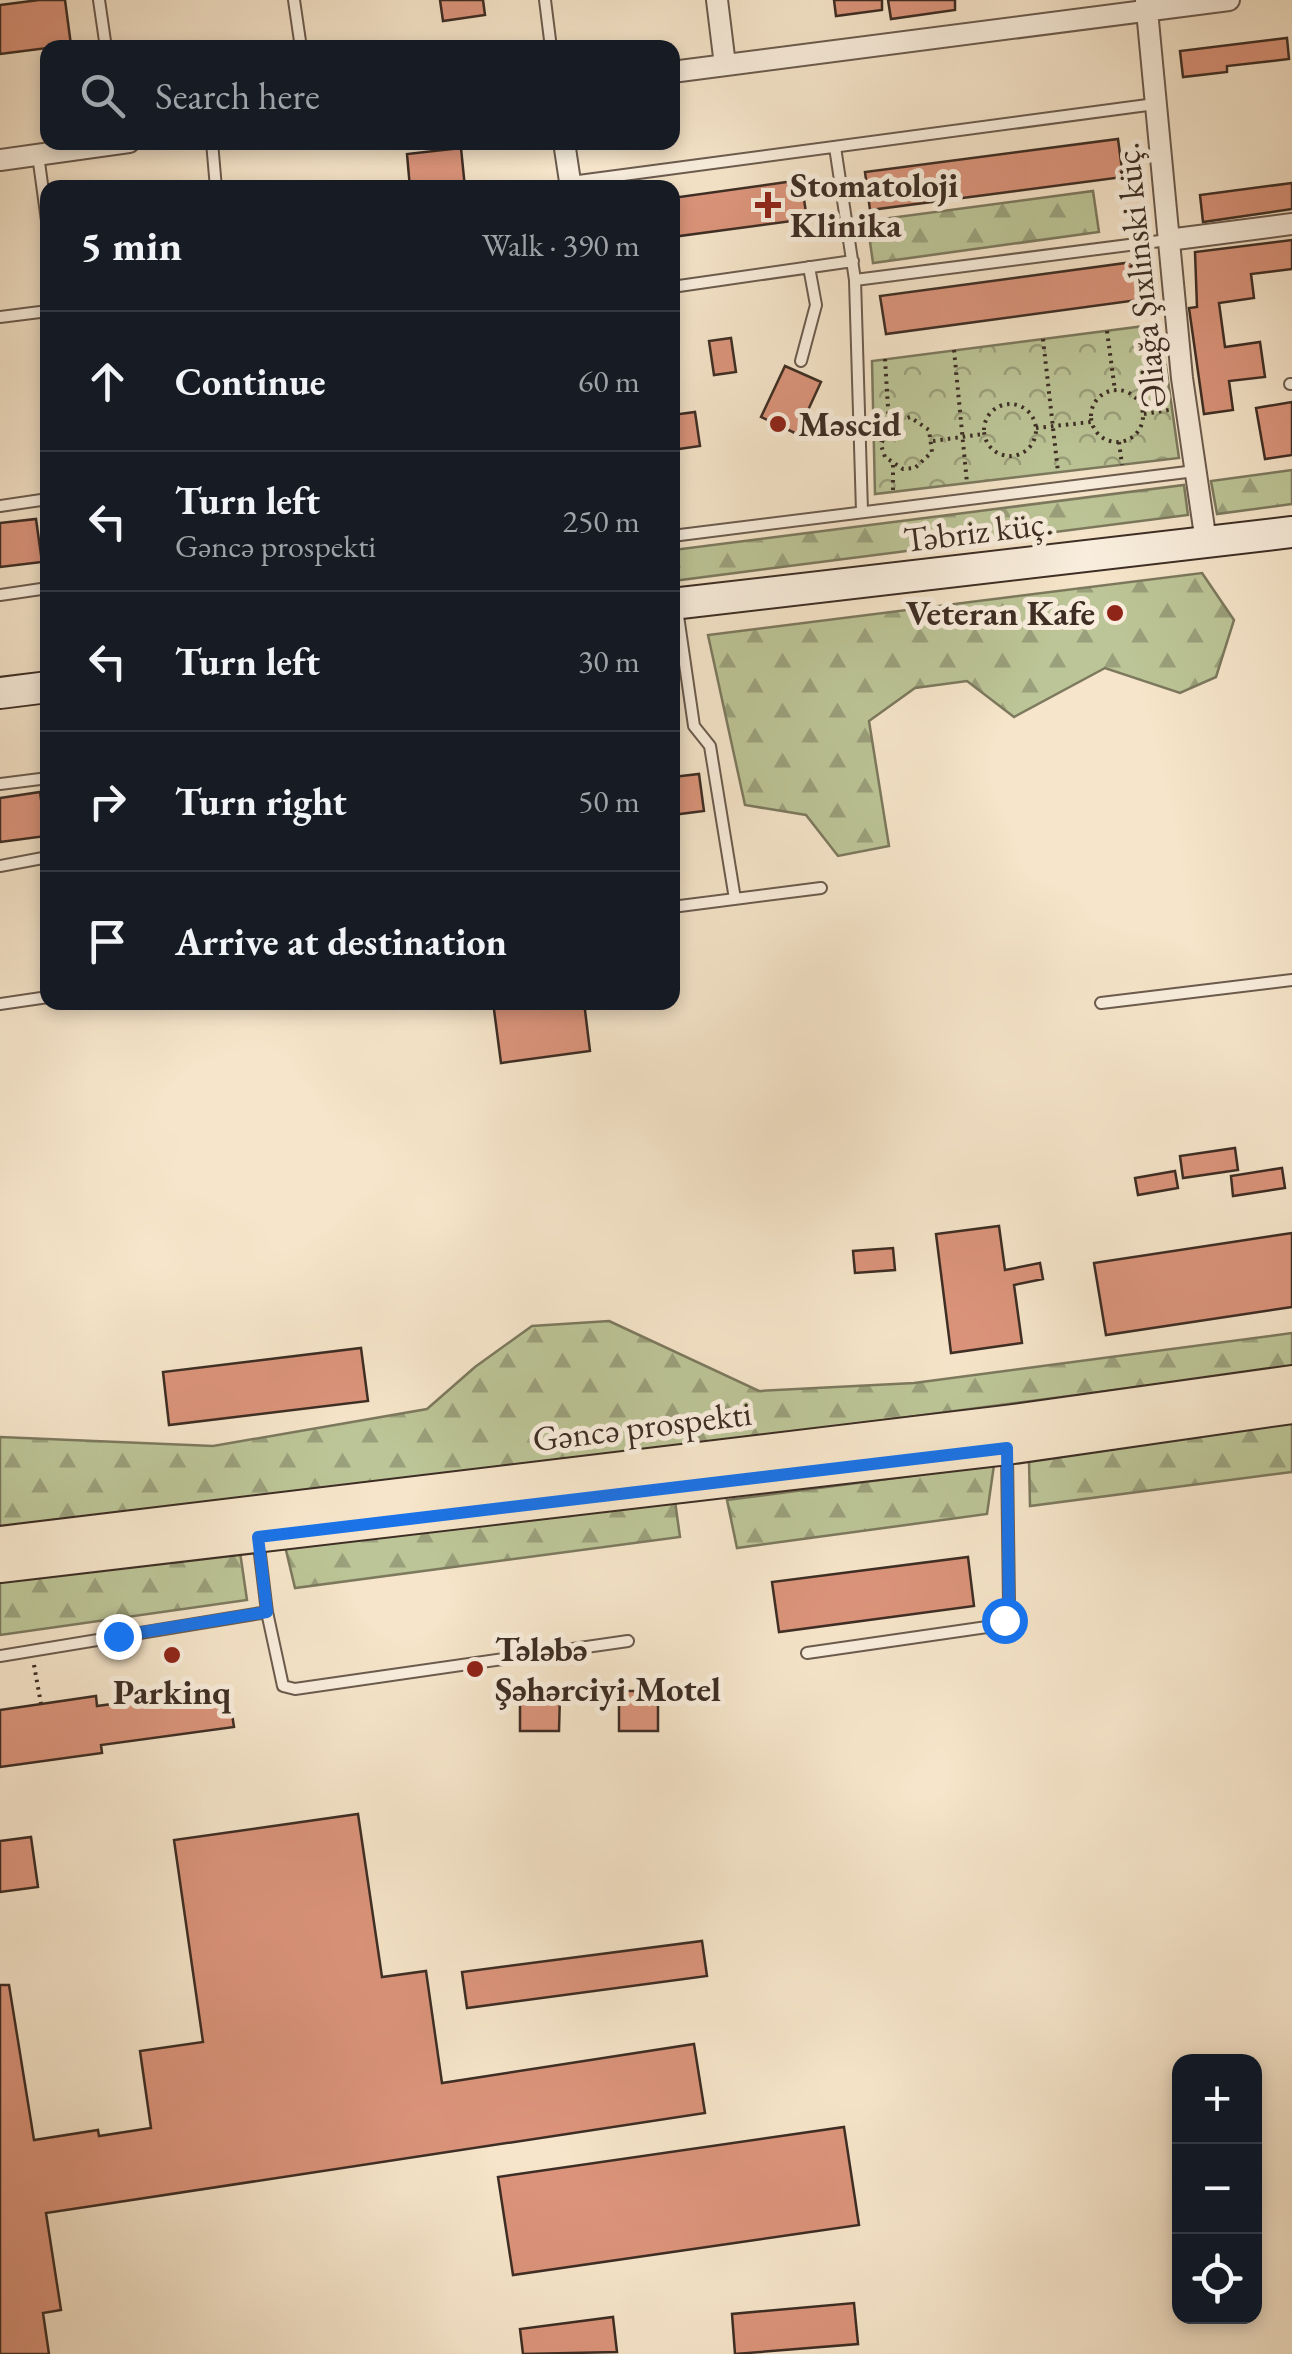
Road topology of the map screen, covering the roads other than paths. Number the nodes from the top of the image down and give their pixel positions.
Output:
1 (100, 0) edge
2 (294, 0) edge
3 (545, 0) edge
4 (717, 0) edge
5 (1229, 0) edge
6 (1147, 5) edge
7 (105, 40) edge
8 (300, 40) edge
9 (551, 40) edge
10 (726, 65) junction
11 (680, 71) edge
12 (1155, 104) junction
13 (834, 147) junction
14 (67, 150) edge
15 (213, 150) edge
16 (565, 150) edge
17 (38, 154) junction
18 (0, 160) edge
19 (42, 180) edge
20 (215, 180) edge
21 (569, 180) edge
22 (605, 180) edge
23 (1292, 224) edge
24 (1168, 240) junction
25 (853, 261) junction
26 (808, 267) junction
27 (855, 280) junction
28 (680, 286) edge
29 (40, 312) edge
30 (0, 318) edge
31 (802, 361) dead end
32 (1196, 472) junction
33 (40, 500) edge
34 (0, 506) edge
35 (862, 512) junction
36 (1292, 532) edge
37 (680, 535) edge
38 (1206, 542) junction
39 (40, 589) edge
40 (0, 594) edge
41 (680, 603) edge
42 (680, 641) edge
43 (40, 688) edge
44 (0, 693) edge
45 (40, 779) edge
46 (0, 784) edge
47 (40, 858) edge
48 (0, 866) edge
49 (822, 888) dead end
50 (735, 899) junction
51 (680, 906) edge
52 (1292, 980) edge
53 (40, 998) edge
54 (1101, 1003) dead end
55 (0, 1004) edge
56 (1292, 1382) edge
57 (1292, 1407) edge
58 (1007, 1448) junction
59 (256, 1525) junction
60 (0, 1543) edge
61 (0, 1566) edge
62 (267, 1612) junction
63 (628, 1641) dead end
64 (807, 1654) dead end
65 (0, 1656) edge

1 - 7 lane
2 - 8 lane
3 - 9 lane
4 - 10 street
5 - 6 street
6 - 10 street
6 - 12 street, Əliağa Şıxlinski küç.
10 - 11 street
12 - 13 lane
12 - 24 street, Əliağa Şıxlinski küç.
13 - 22 lane
13 - 25 lane
14 - 17 street
15 - 20 lane
16 - 21 street
17 - 18 street
17 - 19 lane
23 - 24 street
24 - 27 lane
24 - 32 street, Əliağa Şıxlinski küç.
25 - 26 lane
25 - 27 lane
26 - 28 lane
26 - 31 lane
27 - 35 lane
29 - 30 lane
32 - 35 lane
32 - 38 street, Əliağa Şıxlinski küç.
33 - 34 lane
35 - 37 lane
36 - 38 main road, Təbriz küç.
38 - 41 main road, Təbriz küç.
39 - 40 lane
42 - 50 lane
43 - 44 main road
45 - 46 lane
47 - 48 lane
49 - 50 lane
50 - 51 lane
52 - 54 lane
53 - 55 lane
56 - 59 main road, Gəncə prospekti
57 - 58 main road, Gəncə prospekti
58 - 59 main road, Gəncə prospekti
58 - 64 lane
59 - 60 main road, Gəncə prospekti
59 - 61 main road, Gəncə prospekti
59 - 62 lane
62 - 63 lane
62 - 65 lane

